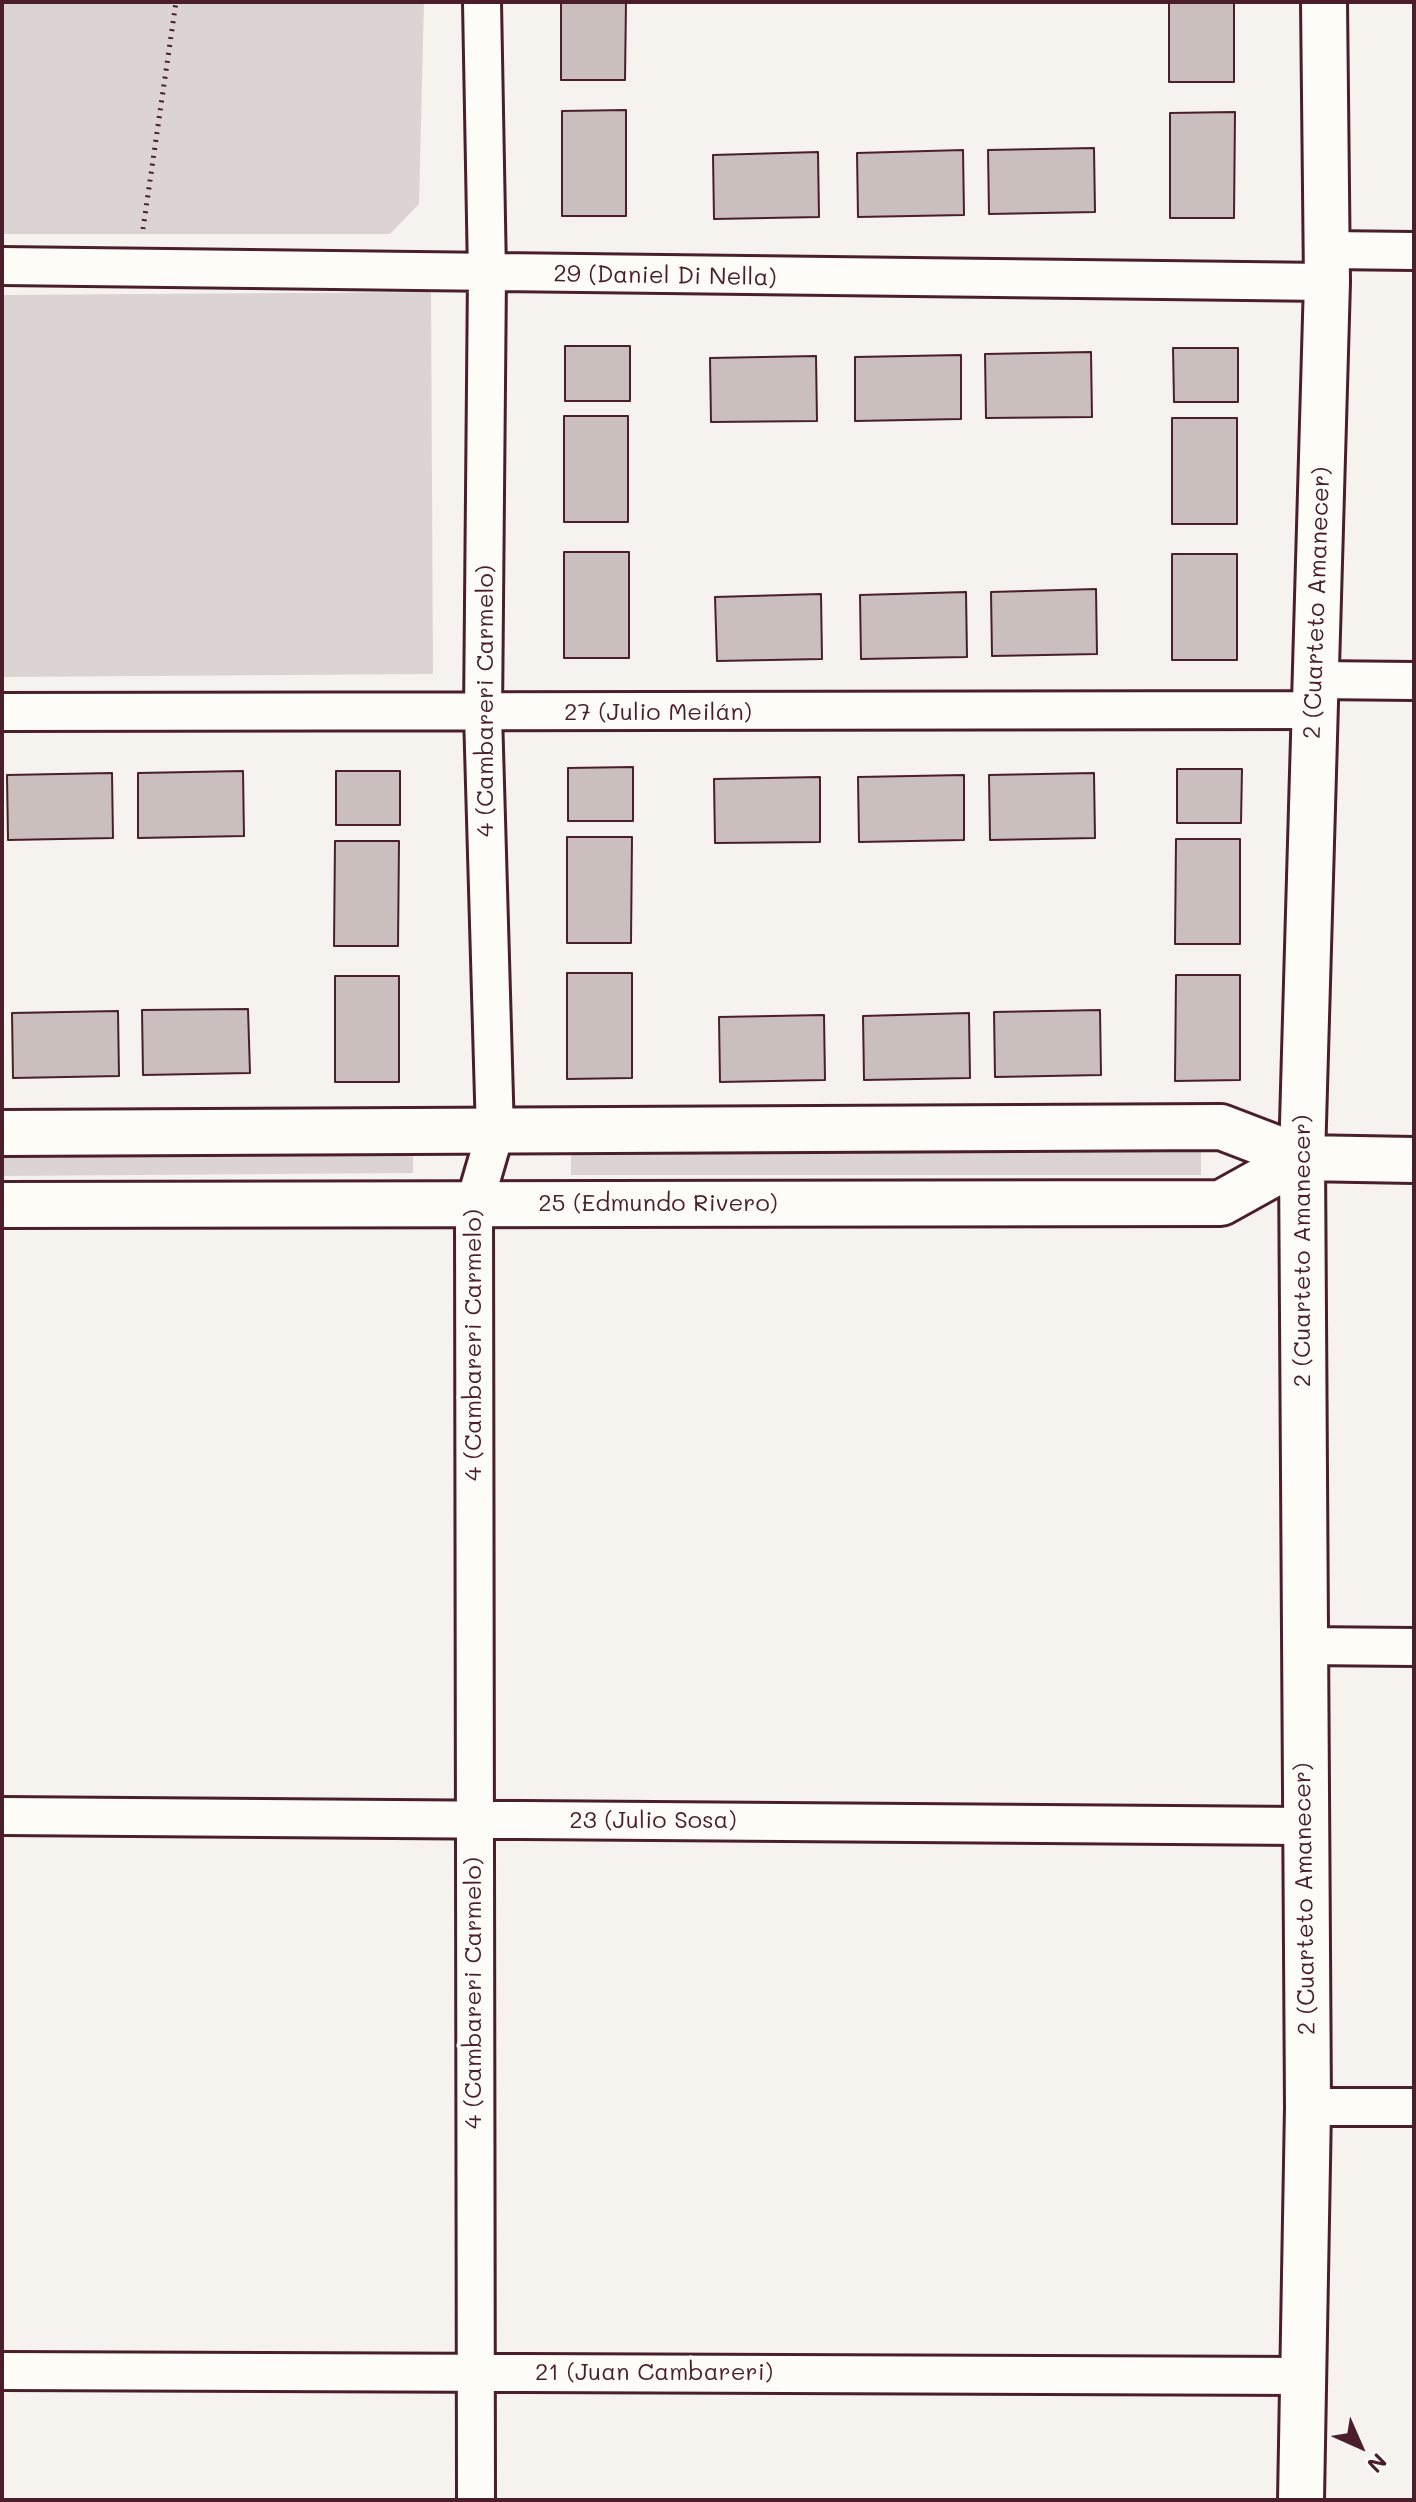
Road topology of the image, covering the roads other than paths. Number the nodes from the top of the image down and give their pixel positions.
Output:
1 (482, 2) edge
2 (1324, 2) edge
3 (1414, 251) edge
4 (2, 266) edge
5 (1327, 266) junction
6 (487, 274) junction
7 (1414, 681) edge
8 (1314, 695) junction
9 (2, 712) edge
10 (483, 714) junction
11 (2, 1133) edge
12 (495, 1133) junction
13 (1302, 1158) junction
14 (1414, 1160) edge
15 (2, 1205) edge
16 (474, 1205) junction
17 (1302, 1646) junction
18 (1414, 1647) edge
19 (2, 1816) edge
20 (473, 1819) junction
21 (1303, 1826) junction
22 (1308, 2107) junction
23 (1414, 2107) edge
24 (2, 2371) edge
25 (476, 2372) junction
26 (1306, 2376) junction
27 (476, 2500) edge
28 (1301, 2500) edge

1 - 6 street, 4 (Cambareri Carmelo)
2 - 5 street, 2 (Cuarteto Amanecer)
3 - 5 street, 29 (Daniel Di Nella)
4 - 6 street, 29 (Daniel Di Nella)
5 - 6 street, 29 (Daniel Di Nella)
5 - 8 street, 2 (Cuarteto Amanecer)
6 - 10 street, 4 (Cambareri Carmelo)
7 - 8 street, 27 (Julio Meilán)
8 - 10 street, 27 (Julio Meilán)
8 - 13 street, 2 (Cuarteto Amanecer)
9 - 10 street, 27 (Julio Meilán)
10 - 12 street, 4 (Cambareri Carmelo)
11 - 12 street
12 - 13 street
12 - 16 street, 4 (Cambareri Carmelo)
13 - 14 street
13 - 16 street, 25 (Edmundo Rivero)
13 - 17 street, 2 (Cuarteto Amanecer)
15 - 16 street, 25 (Edmundo Rivero)
16 - 20 street, 4 (Cambareri Carmelo)
17 - 18 street
17 - 21 street, 2 (Cuarteto Amanecer)
19 - 20 street, 23 (Julio Sosa)
20 - 21 street, 23 (Julio Sosa)
20 - 25 street, 4 (Cambareri Carmelo)
21 - 22 street, 2 (Cuarteto Amanecer)
22 - 23 street
22 - 26 street, 2 (Cuarteto Amanecer)
24 - 25 street, 21 (Juan Cambareri)
25 - 26 street, 21 (Juan Cambareri)
25 - 27 street, 4 (Cambareri Carmelo)
26 - 28 street, 2 (Cuarteto Amanecer)

